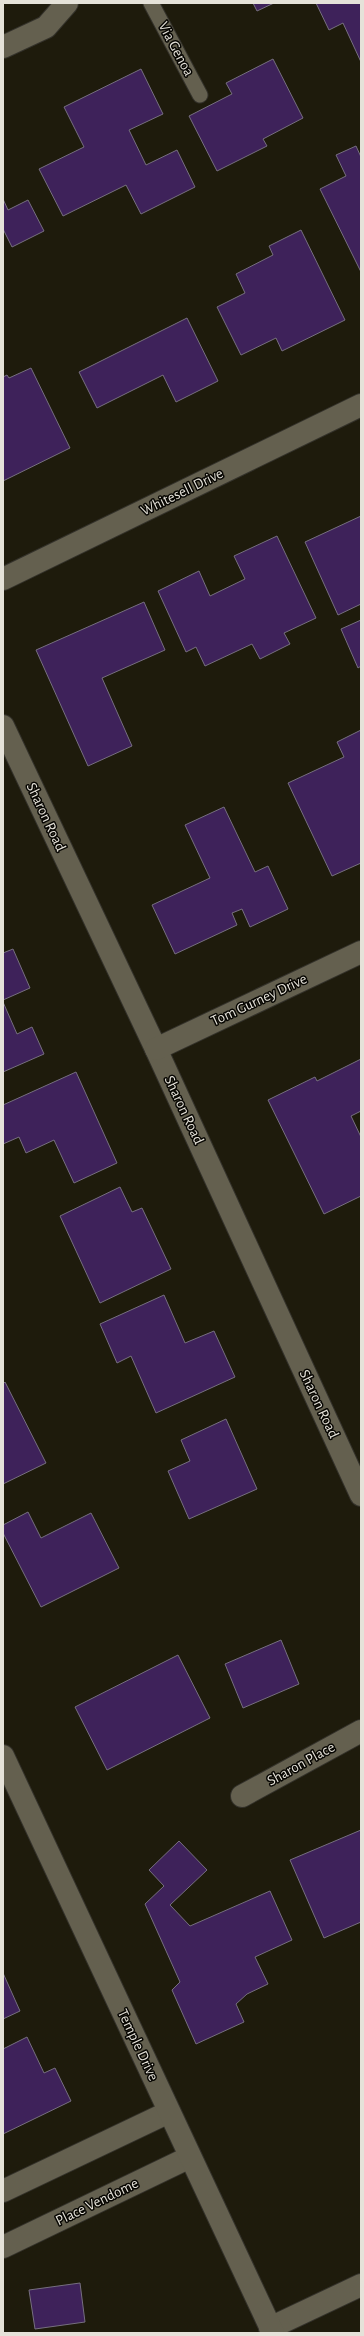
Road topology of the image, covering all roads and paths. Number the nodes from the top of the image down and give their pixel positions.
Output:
1 (67, 3) edge
2 (151, 3) edge
3 (3, 47) edge
4 (200, 95) dead end
5 (361, 405) edge
6 (3, 579) edge
7 (3, 726) edge
8 (361, 952) edge
9 (156, 1049) junction
10 (361, 1495) edge
11 (361, 1731) edge
12 (3, 1756) edge
13 (242, 1796) dead end
14 (169, 2112) junction
15 (190, 2157) junction
16 (3, 2191) edge
17 (3, 2247) edge
18 (361, 2285) edge
19 (272, 2330) edge

1 - 3 street
2 - 4 lane, Via Genoa
5 - 6 street, Whitesell Drive
7 - 9 street, Sharon Road
8 - 9 street, Tom Gurney Drive
9 - 10 street, Sharon Road
11 - 13 street, Sharon Place
12 - 14 street, Temple Drive
14 - 15 street, Temple Drive
14 - 16 street
15 - 17 street, Place Vendome
15 - 19 street, Temple Drive
18 - 19 street

